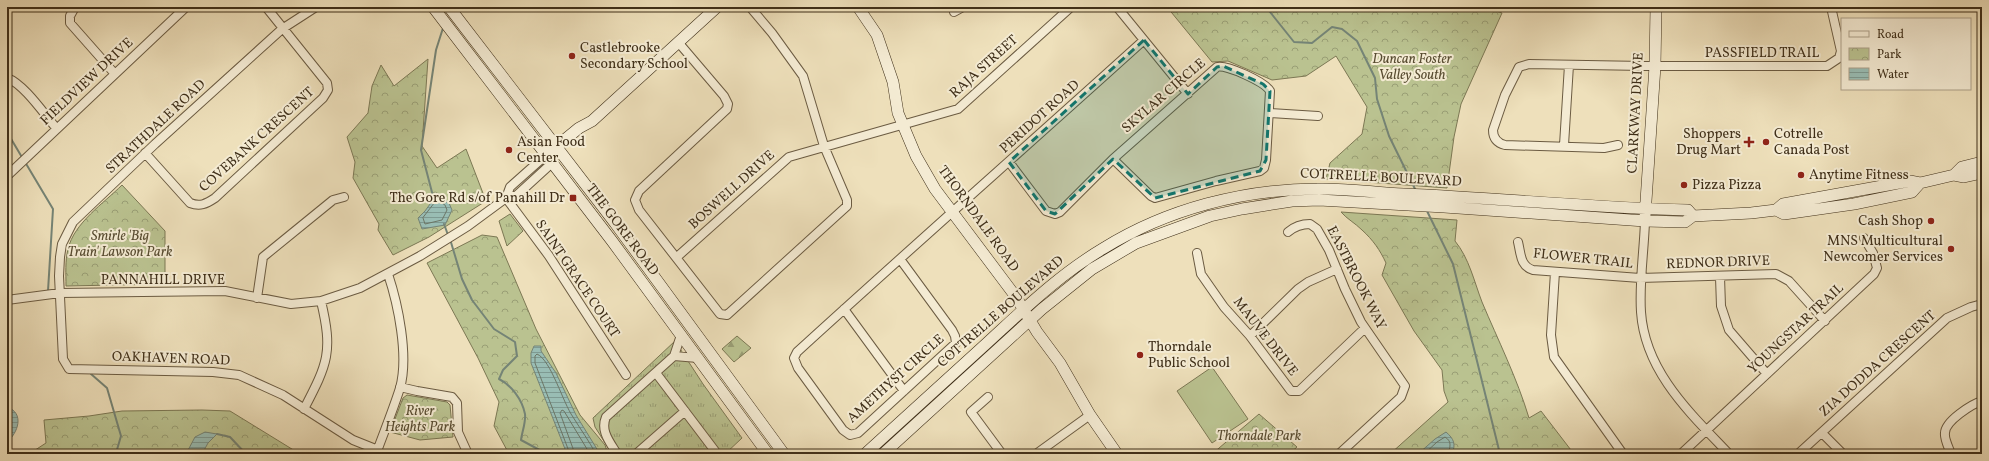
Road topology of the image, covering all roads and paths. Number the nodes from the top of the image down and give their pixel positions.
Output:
1 (75, 7) edge
2 (186, 7) edge
3 (266, 7) edge
4 (316, 7) edge
5 (449, 7) edge
6 (717, 7) edge
7 (750, 7) edge
8 (858, 7) edge
9 (963, 7) edge
10 (1071, 7) edge
11 (1117, 7) edge
12 (1656, 7) edge
13 (1831, 7) edge
14 (436, 10) edge
15 (954, 12) dead end
16 (282, 29) junction
17 (1144, 40) junction
18 (678, 42) junction
19 (1569, 66) junction
20 (1655, 66) junction
21 (115, 74) junction
22 (7, 78) edge
23 (1188, 94) junction
24 (1270, 113) junction
25 (1318, 116) dead end
26 (903, 125) junction
27 (56, 129) junction
28 (1618, 145) dead end
29 (824, 146) junction
30 (1564, 146) junction
31 (559, 151) junction
32 (145, 153) junction
33 (549, 159) junction
34 (1112, 159) junction
35 (1010, 162) junction
36 (1982, 162) edge
37 (1982, 173) edge
38 (1954, 175) junction
39 (7, 176) edge
40 (344, 197) dead end
41 (506, 198) junction
42 (1401, 199) junction
43 (1646, 209) junction
44 (952, 212) junction
45 (1693, 216) junction
46 (1645, 221) junction
47 (1288, 232) dead end
48 (1864, 238) dead end
49 (1518, 242) dead end
50 (632, 247) junction
51 (622, 254) junction
52 (1197, 254) dead end
53 (676, 257) junction
54 (900, 259) junction
55 (1336, 269) junction
56 (1555, 272) junction
57 (388, 274) junction
58 (1720, 277) junction
59 (1640, 278) junction
60 (60, 293) junction
61 (257, 298) junction
62 (7, 300) edge
63 (321, 301) junction
64 (1982, 304) edge
65 (1024, 309) junction
66 (844, 310) junction
67 (1030, 320) junction
68 (1825, 321) junction
69 (1365, 328) junction
70 (681, 335) junction
71 (1250, 336) junction
72 (706, 348) junction
73 (674, 356) junction
74 (697, 356) junction
75 (656, 373) junction
76 (1767, 374) junction
77 (626, 375) dead end
78 (400, 387) junction
79 (904, 391) junction
80 (988, 397) dead end
81 (1982, 401) edge
82 (304, 409) junction
83 (685, 411) junction
84 (1090, 415) junction
85 (1706, 431) junction
86 (1822, 433) junction
87 (377, 452) edge
88 (468, 454) edge
89 (617, 454) edge
90 (636, 454) edge
91 (711, 454) edge
92 (768, 454) edge
93 (784, 454) edge
94 (865, 454) edge
95 (883, 454) edge
96 (1002, 454) edge
97 (1036, 454) edge
98 (1117, 454) edge
99 (1339, 454) edge
100 (1623, 454) edge
101 (1681, 454) edge
102 (1729, 454) edge
103 (1798, 454) edge
104 (1843, 454) edge
105 (1951, 454) edge

1 - 21 street
2 - 21 street, FIELDVIEW DRIVE
3 - 16 street
4 - 16 street, STRATHDALE ROAD
5 - 31 main road, THE GORE ROAD
6 - 18 main road
7 - 29 street
8 - 26 main road, THORNDALE ROAD
9 - 15 street
10 - 26 street, RAJA STREET
11 - 17 street
12 - 20 main road, CLARKWAY DRIVE
13 - 20 street, PASSFIELD TRAIL
14 - 33 main road, THE GORE ROAD
16 - 32 street, STRATHDALE ROAD
16 - 32 street, COVEBANK CRESCENT
17 - 23 street
17 - 35 street, PERIDOT ROAD
18 - 31 main road
18 - 53 street
19 - 20 street, PASSFIELD TRAIL
19 - 30 street
19 - 30 street, PASSFIELD TRAIL
20 - 43 main road, CLARKWAY DRIVE
21 - 27 street, FIELDVIEW DRIVE
22 - 27 street
23 - 24 street, SKYLAR CIRCLE
23 - 34 street, SKYLAR CIRCLE
24 - 25 street
24 - 34 street, SKYLAR CIRCLE
26 - 29 street, BOSWELL DRIVE
26 - 44 main road, THORNDALE ROAD
27 - 39 street, FIELDVIEW DRIVE
28 - 30 street
29 - 53 street, BOSWELL DRIVE
29 - 53 street
31 - 33 main road
31 - 50 main road, THE GORE ROAD
32 - 60 street, STRATHDALE ROAD
33 - 41 street, PANNAHILL DRIVE
33 - 51 main road, THE GORE ROAD
34 - 35 street, SKYLAR CIRCLE
35 - 44 street, PERIDOT ROAD
36 - 38 main road, COTTRELLE BOULEVARD
37 - 38 main road, COTTRELLE BOULEVARD
38 - 45 main road, COTTRELLE BOULEVARD
40 - 61 street
41 - 57 street, PANNAHILL DRIVE
41 - 77 street, SAINT GRACE COURT
42 - 43 main road, COTTRELLE BOULEVARD
42 - 46 main road, COTTRELLE BOULEVARD
42 - 65 main road, COTTRELLE BOULEVARD
42 - 67 main road, COTTRELLE BOULEVARD
43 - 45 main road, COTTRELLE BOULEVARD
43 - 46 main road, CLARKWAY DRIVE
44 - 54 street, AMETHYST CIRCLE
44 - 65 main road, THORNDALE ROAD
45 - 46 main road, COTTRELLE BOULEVARD
46 - 59 street
47 - 55 street, EASTBROOK WAY
48 - 68 street, YOUNGSTAR TRAIL
49 - 56 street, FLOWER TRAIL
50 - 51 main road
50 - 72 main road, THE GORE ROAD
51 - 70 main road, THE GORE ROAD
52 - 71 street, MAUVE DRIVE
54 - 66 street, AMETHYST CIRCLE
54 - 79 street, AMETHYST CIRCLE
55 - 69 street, EASTBROOK WAY
55 - 71 street
56 - 59 street, FLOWER TRAIL
56 - 100 street
57 - 63 street, PANNAHILL DRIVE
57 - 78 street
58 - 59 street, REDNOR DRIVE
58 - 68 street, REDNOR DRIVE
58 - 76 street
59 - 85 street
60 - 61 street, PANNAHILL DRIVE
60 - 62 street, PANNAHILL DRIVE
60 - 82 street, OAKHAVEN ROAD
61 - 63 street, PANNAHILL DRIVE
63 - 82 street
64 - 86 street, ZIA DODDA CRESCENT
65 - 67 main road, THORNDALE ROAD
65 - 94 main road, COTTRELLE BOULEVARD
66 - 79 street
66 - 79 street, AMETHYST CIRCLE
67 - 84 main road, THORNDALE ROAD
67 - 95 main road, COTTRELLE BOULEVARD
68 - 76 street, YOUNGSTAR TRAIL
69 - 71 street, MAUVE DRIVE
69 - 99 street, EASTBROOK WAY
70 - 73 street
70 - 74 main road, THE GORE ROAD
72 - 74 main road
72 - 93 main road, THE GORE ROAD
73 - 74 street
73 - 75 street
74 - 92 main road, THE GORE ROAD
75 - 83 street
75 - 89 street
76 - 85 street, YOUNGSTAR TRAIL
78 - 87 street
78 - 88 street
80 - 96 street
81 - 105 street
82 - 87 street, OAKHAVEN ROAD
83 - 90 street
83 - 91 street
84 - 97 street
84 - 98 main road, THORNDALE ROAD
85 - 101 street, YOUNGSTAR TRAIL
85 - 102 street
86 - 103 street, ZIA DODDA CRESCENT
86 - 104 street

